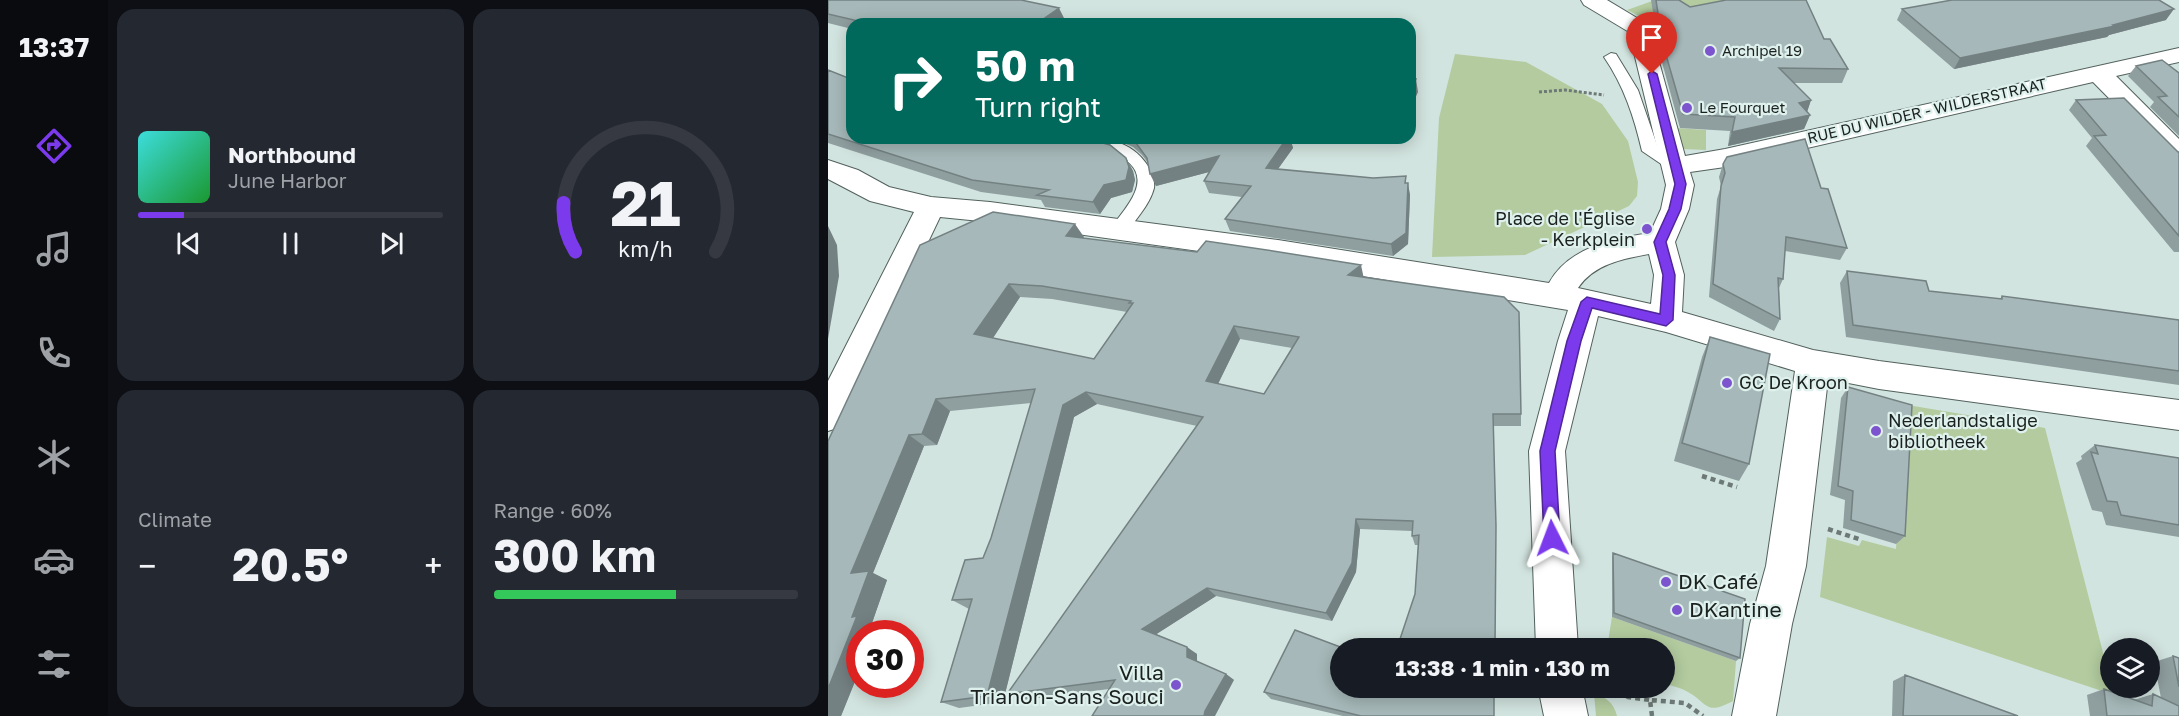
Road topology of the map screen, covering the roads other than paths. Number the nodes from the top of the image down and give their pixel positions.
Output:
1 (1592, 0) edge
2 (2179, 55) edge
3 (1611, 57) dead end
4 (2096, 73) junction
5 (1104, 144) edge
6 (2179, 154) edge
7 (1676, 166) junction
8 (828, 169) edge
9 (828, 188) edge
10 (880, 194) junction
11 (931, 207) junction
12 (1118, 231) junction
13 (1660, 242) junction
14 (1573, 299) junction
15 (1666, 320) junction
16 (1813, 363) junction
17 (2179, 415) edge
18 (828, 416) edge
19 (1556, 638) edge
20 (1562, 698) edge
21 (1566, 716) edge
22 (1754, 716) edge

1 - 7 street
2 - 4 street, RUE DU WILDER - WILDERSTRAAT
3 - 7 lane
4 - 6 street
4 - 7 street, RUE DU WILDER - WILDERSTRAAT
5 - 12 lane
7 - 13 street
8 - 10 street
9 - 10 street
10 - 11 street
11 - 12 street
11 - 18 street
12 - 14 street
13 - 14 street
13 - 15 street
14 - 15 street
14 - 19 street
15 - 16 street
16 - 17 street
16 - 22 street
20 - 21 street

